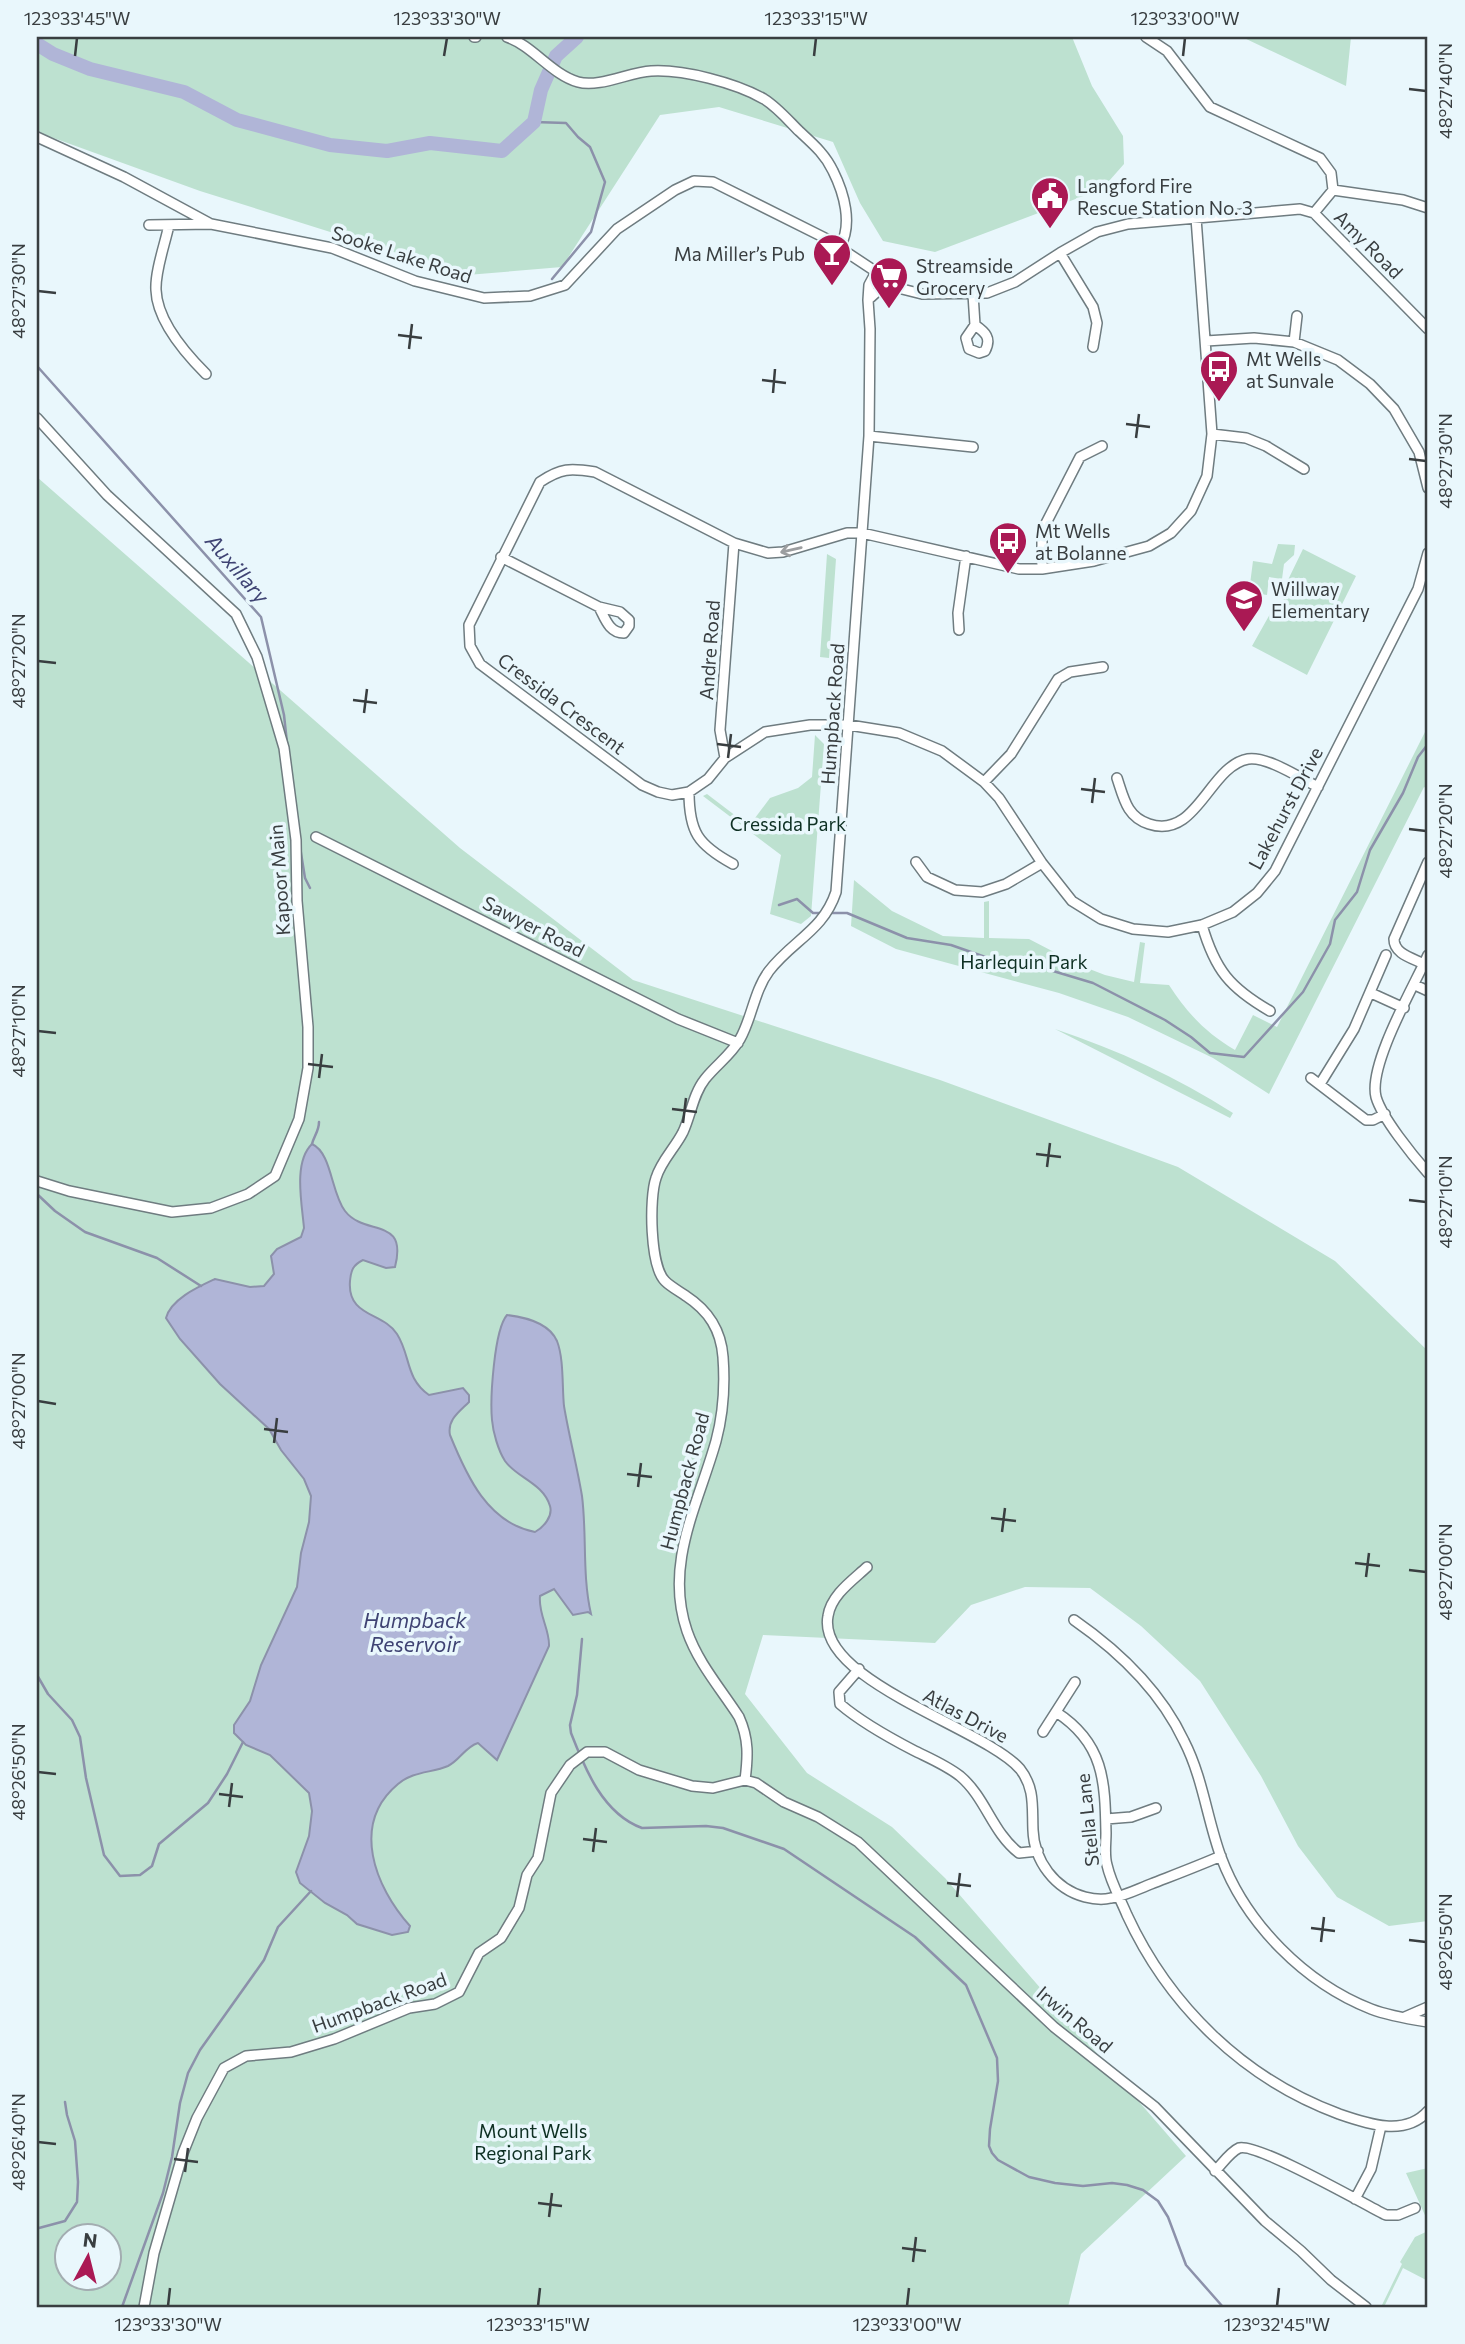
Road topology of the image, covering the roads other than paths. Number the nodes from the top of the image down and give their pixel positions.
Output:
1 (507, 37) edge
2 (1146, 37) edge
3 (37, 137) edge
4 (1333, 190) junction
5 (1428, 208) edge
6 (1314, 213) junction
7 (1196, 218) junction
8 (211, 224) junction
9 (149, 225) dead end
10 (169, 225) junction
11 (840, 247) junction
12 (1060, 253) junction
13 (876, 272) junction
14 (902, 289) junction
15 (973, 294) junction
16 (868, 300) junction
17 (1297, 316) dead end
18 (975, 325) dead end
19 (1428, 329) edge
20 (1206, 341) junction
21 (1294, 342) junction
22 (1093, 347) dead end
23 (206, 374) dead end
24 (37, 418) edge
25 (1212, 434) junction
26 (869, 436) junction
27 (1102, 446) dead end
28 (973, 447) dead end
29 (1304, 469) dead end
30 (1428, 488) edge
31 (862, 533) junction
32 (734, 543) junction
33 (1428, 553) edge
34 (966, 556) junction
35 (501, 557) junction
36 (1042, 569) junction
37 (599, 607) dead end
38 (959, 630) dead end
39 (1102, 667) dead end
40 (849, 724) junction
41 (725, 758) junction
42 (1117, 778) dead end
43 (985, 782) junction
44 (1318, 787) junction
45 (689, 792) junction
46 (316, 837) dead end
47 (916, 862) dead end
48 (1428, 862) edge
49 (1042, 863) junction
50 (733, 864) dead end
51 (1202, 925) junction
52 (1386, 955) dead end
53 (1426, 960) edge
54 (1415, 985) junction
55 (1428, 992) edge
56 (1371, 993) junction
57 (1404, 1008) junction
58 (1270, 1011) dead end
59 (738, 1043) junction
60 (1311, 1078) dead end
61 (1320, 1084) junction
62 (1385, 1114) junction
63 (1428, 1173) edge
64 (37, 1181) edge
65 (867, 1567) dead end
66 (1074, 1620) dead end
67 (859, 1669) junction
68 (1075, 1682) dead end
69 (1056, 1712) junction
70 (1043, 1732) dead end
71 (745, 1780) junction
72 (1156, 1808) dead end
73 (1106, 1819) junction
74 (1038, 1851) junction
75 (1221, 1856) junction
76 (1119, 1897) junction
77 (1428, 2008) edge
78 (1404, 2017) junction
79 (1428, 2020) edge
80 (1428, 2110) edge
81 (1381, 2126) junction
82 (1215, 2171) junction
83 (1355, 2199) junction
84 (1415, 2208) dead end
85 (144, 2307) edge
86 (1366, 2307) edge

1 - 11 street
2 - 4 street
3 - 8 street
4 - 5 street
4 - 6 street
6 - 7 street, Sooke Lake Road
6 - 19 street, Amy Road
7 - 12 street, Sooke Lake Road
7 - 20 street
8 - 10 street, Sooke Lake Road
8 - 11 street, Sooke Lake Road
9 - 10 street, Sooke Lake Road
10 - 23 street
11 - 13 street, Sooke Lake Road
12 - 15 street, Sooke Lake Road
12 - 22 street
13 - 14 street, Sooke Lake Road
13 - 16 street, Humpback Road
14 - 15 street, Sooke Lake Road
14 - 16 street
15 - 18 street
16 - 26 street, Humpback Road
17 - 21 street
20 - 21 street
20 - 25 street
21 - 30 street
24 - 64 street, Kapoor Main
25 - 29 street
25 - 36 street
26 - 28 street
26 - 31 street, Humpback Road
27 - 36 street
31 -> 32 street, Cressida Crescent
31 - 34 street
31 - 40 street, Humpback Road
32 - 35 street, Cressida Crescent
32 - 41 street, Andre Road
33 - 44 street, Lakehurst Drive
34 - 36 street
34 - 38 street
35 - 37 street
35 - 45 street, Cressida Crescent
39 - 43 street
40 - 41 street
40 - 43 street, Lakehurst Drive
40 - 59 street, Humpback Road
41 - 45 street
42 - 44 street
43 - 49 street, Lakehurst Drive
44 - 51 street, Lakehurst Drive
45 - 50 street
46 - 59 street, Sawyer Road
47 - 49 street
48 - 53 street
49 - 51 street, Lakehurst Drive
51 - 58 street
52 - 56 street
53 - 54 street
54 - 55 street
54 - 57 street
56 - 57 street
56 - 61 street
57 - 62 street
59 - 71 street, Humpback Road
60 - 61 street
61 - 62 street
62 - 63 street
65 - 67 street, Atlas Drive
66 - 75 street
67 - 74 street, Atlas Drive
67 - 74 street
68 - 69 street
69 - 70 street
69 - 73 street, Stella Lane
71 - 82 street, Irwin Road
71 - 85 street, Humpback Road
72 - 73 street
73 - 76 street, Stella Lane
74 - 76 street, Atlas Drive
75 - 76 street, Atlas Drive
75 - 78 street
76 - 81 street, Stella Lane
77 - 78 street
77 - 79 street
78 - 79 street
80 - 81 street
81 - 83 street
82 - 83 street
82 - 86 street, Irwin Road
83 - 84 street

